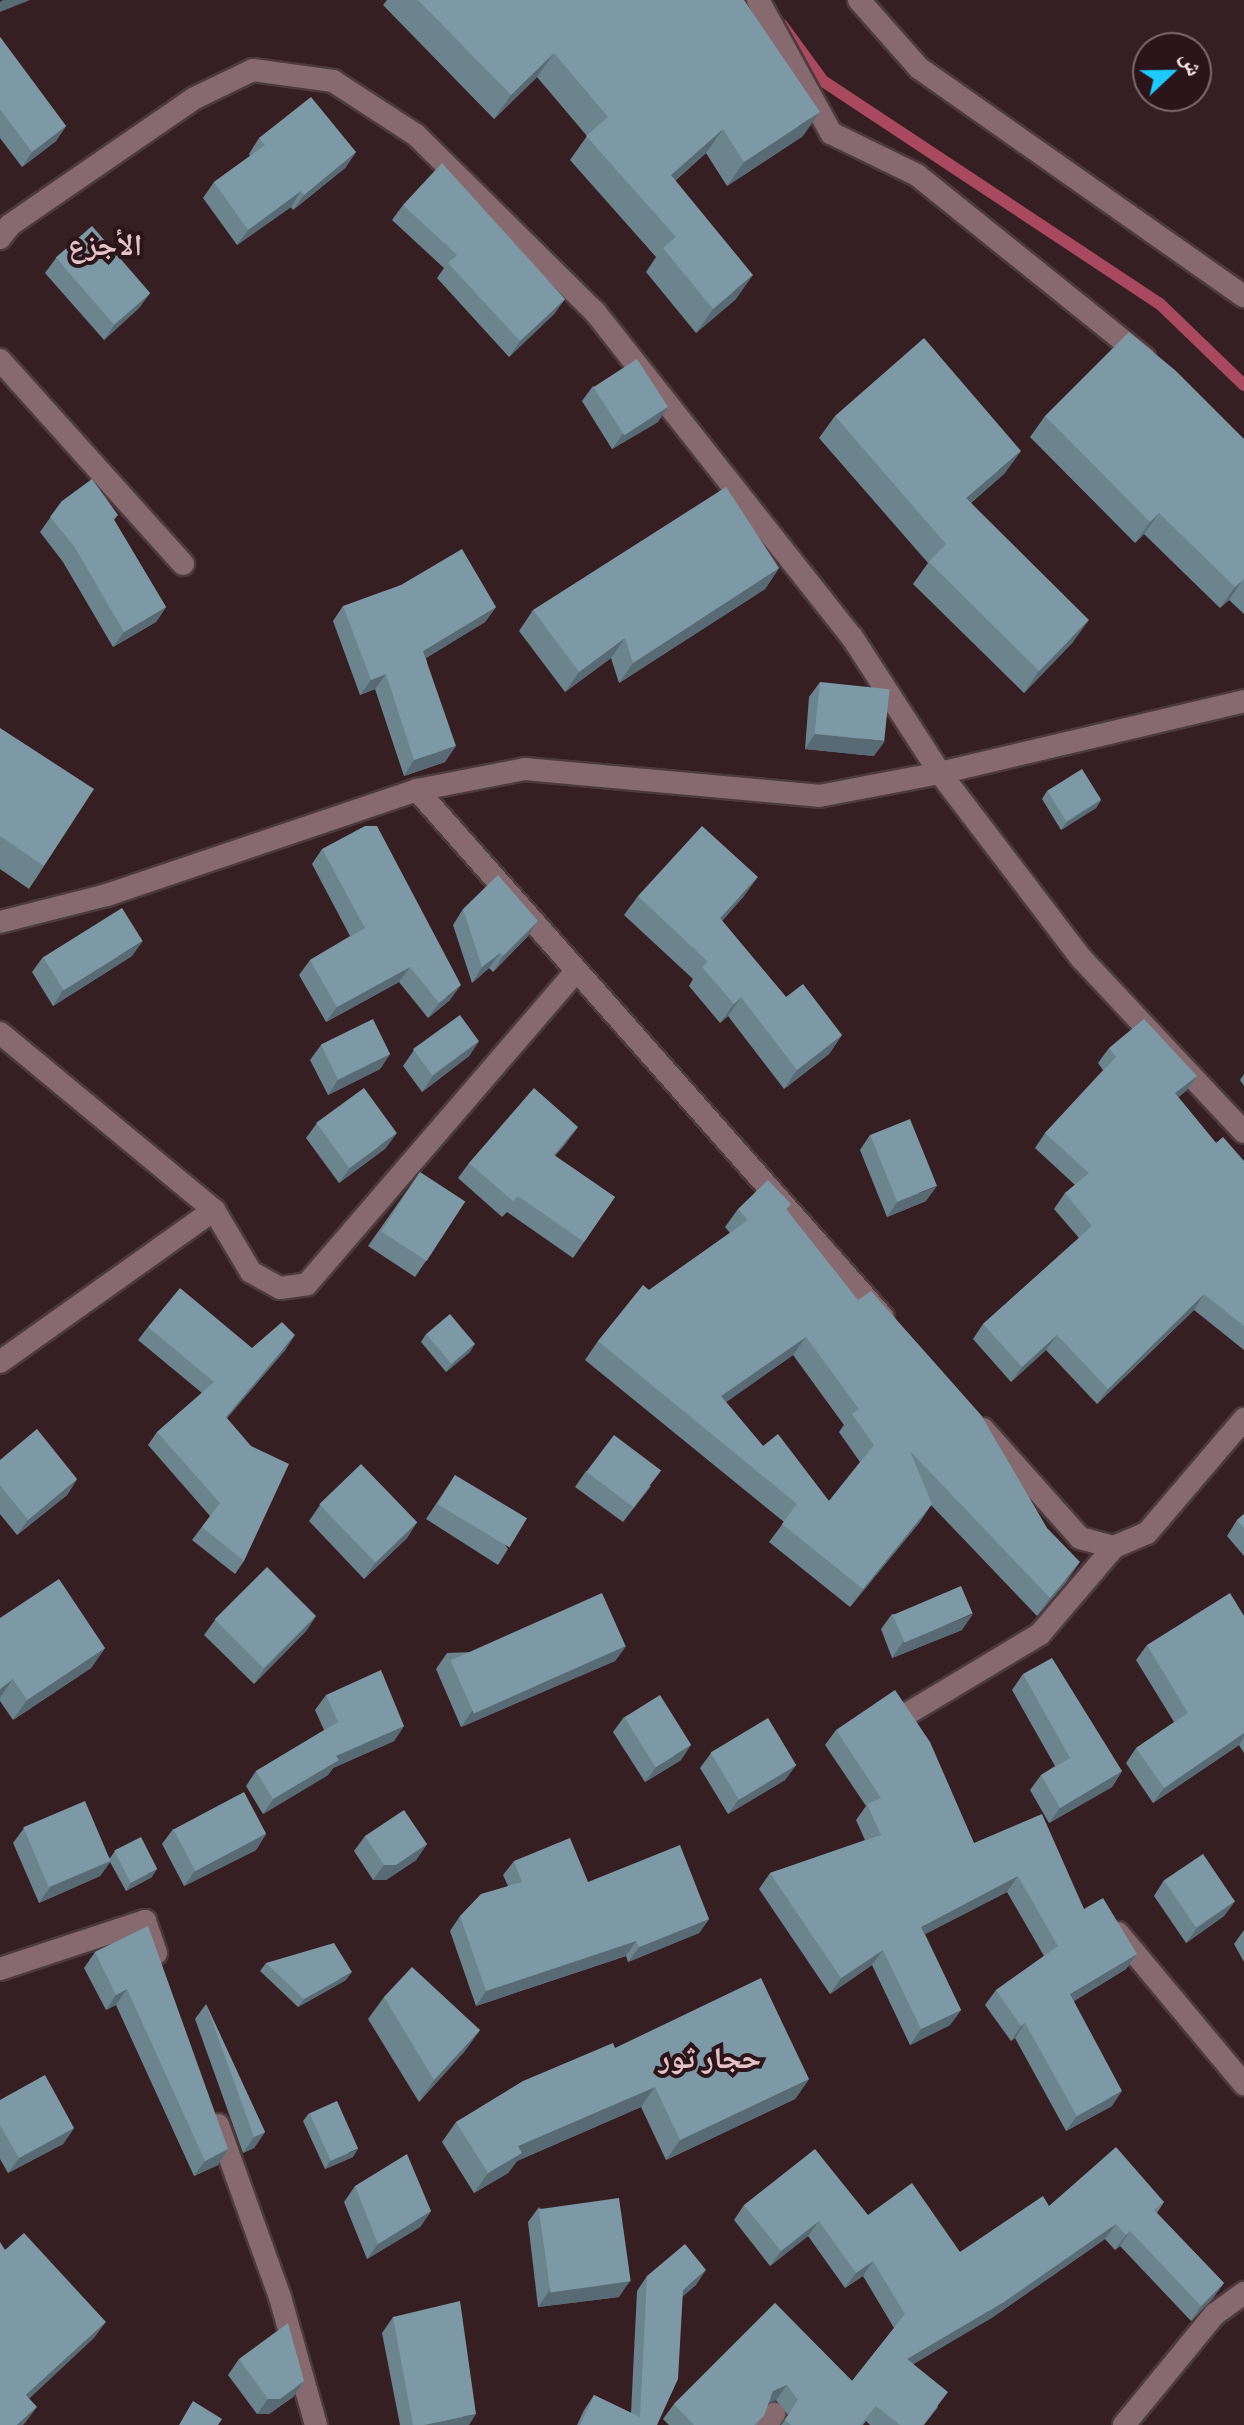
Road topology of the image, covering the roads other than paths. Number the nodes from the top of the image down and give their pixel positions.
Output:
1 (758, 0) edge
2 (859, 0) edge
3 (0, 238) edge
4 (1244, 296) edge
5 (0, 360) edge
6 (1159, 370) edge
7 (183, 564) dead end
8 (1244, 701) edge
9 (940, 773) junction
10 (417, 790) junction
11 (0, 922) edge
12 (576, 971) junction
13 (0, 1033) edge
14 (1244, 1132) edge
15 (214, 1210) junction
16 (902, 1337) edge
17 (0, 1362) edge
18 (965, 1408) edge
19 (1244, 1419) edge
20 (1114, 1547) junction
21 (907, 1714) edge
22 (1118, 1933) edge
23 (0, 1969) edge
24 (165, 1979) edge
25 (1244, 2084) edge
26 (212, 2109) edge
27 (1244, 2293) edge
28 (316, 2425) edge
29 (1124, 2425) edge

1 - 6 street
2 - 4 street
3 - 9 street
5 - 7 street
8 - 9 street
9 - 10 street
9 - 14 street
10 - 11 street
10 - 12 street
12 - 15 street
12 - 16 street
13 - 15 street
15 - 17 street
18 - 20 street
19 - 20 street
20 - 21 street
22 - 25 street
23 - 24 street
26 - 28 street
27 - 29 street

